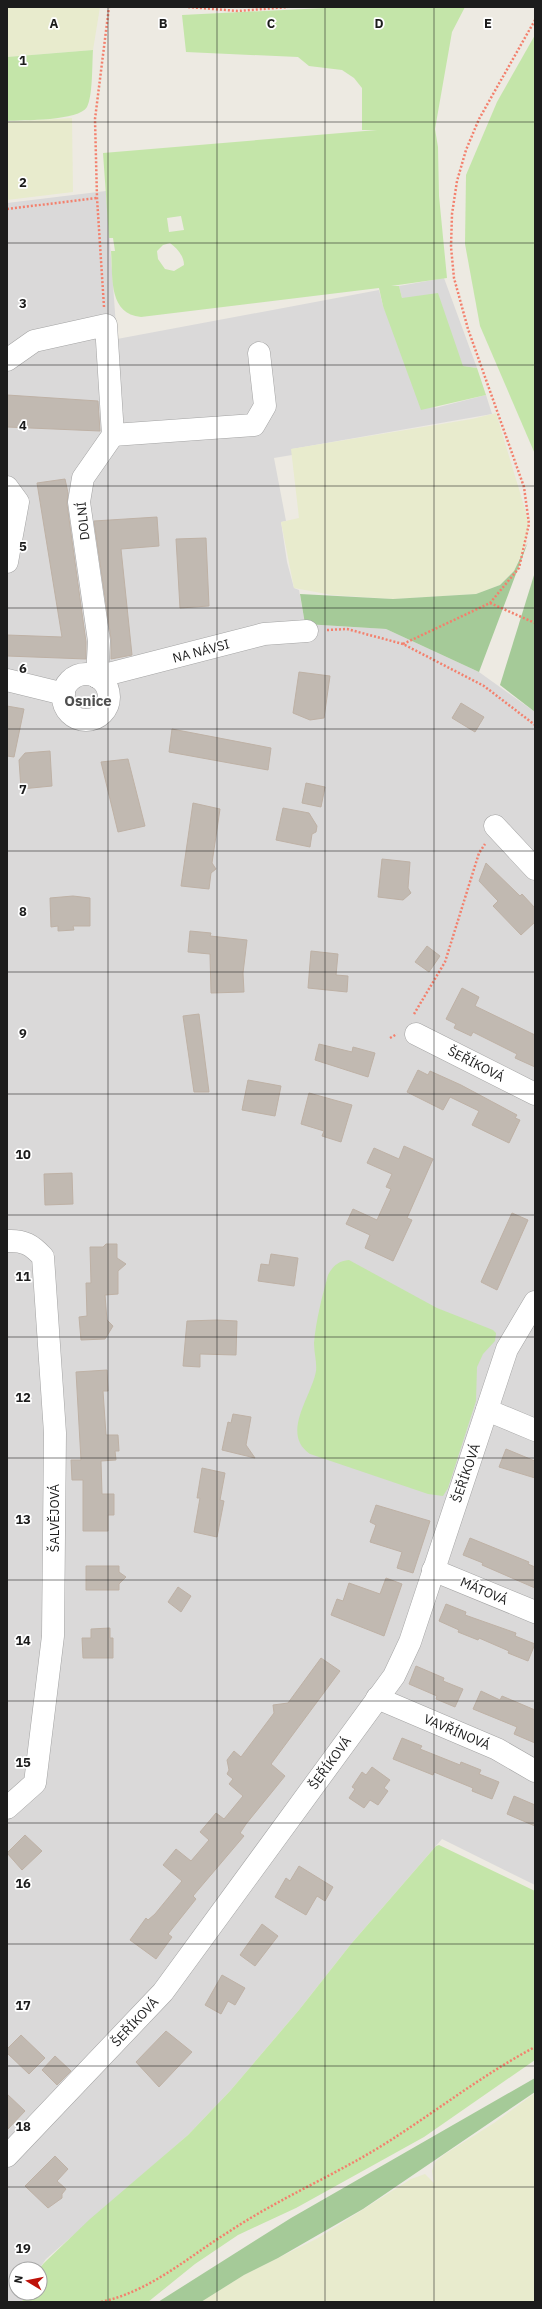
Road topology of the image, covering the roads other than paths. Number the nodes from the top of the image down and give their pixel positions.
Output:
1 (259, 353) dead end
2 (7, 360) edge
3 (113, 435) junction
4 (7, 487) edge
5 (7, 562) edge
6 (306, 631) road end
7 (97, 677) junction
8 (7, 680) edge
9 (64, 694) junction
10 (495, 826) road end
11 (535, 869) edge
12 (413, 1028) road end
13 (535, 1094) edge
14 (7, 1241) edge
15 (535, 1302) edge
16 (487, 1410) junction
17 (535, 1430) edge
18 (433, 1570) junction
19 (535, 1612) edge
20 (377, 1698) junction
21 (535, 1771) edge
22 (7, 1808) edge
23 (7, 2156) edge

1 - 3 street
2 - 3 street
3 - 7 street, DOLNÍ
4 - 5 street
6 - 7 street, NA NÁVSI
7 - 9 street, NA NÁVSI
7 - 9 street
8 - 9 street
10 - 11 street
12 - 13 street, ŠEŘÍKOVÁ
14 - 22 street, ŠALVĚJOVÁ
15 - 16 street, ŠEŘÍKOVÁ
16 - 17 street
16 - 18 street, ŠEŘÍKOVÁ
18 - 19 street, MÁTOVÁ
18 - 20 street, ŠEŘÍKOVÁ
20 - 21 street, VAVŘÍNOVÁ
20 - 23 street, ŠEŘÍKOVÁ

